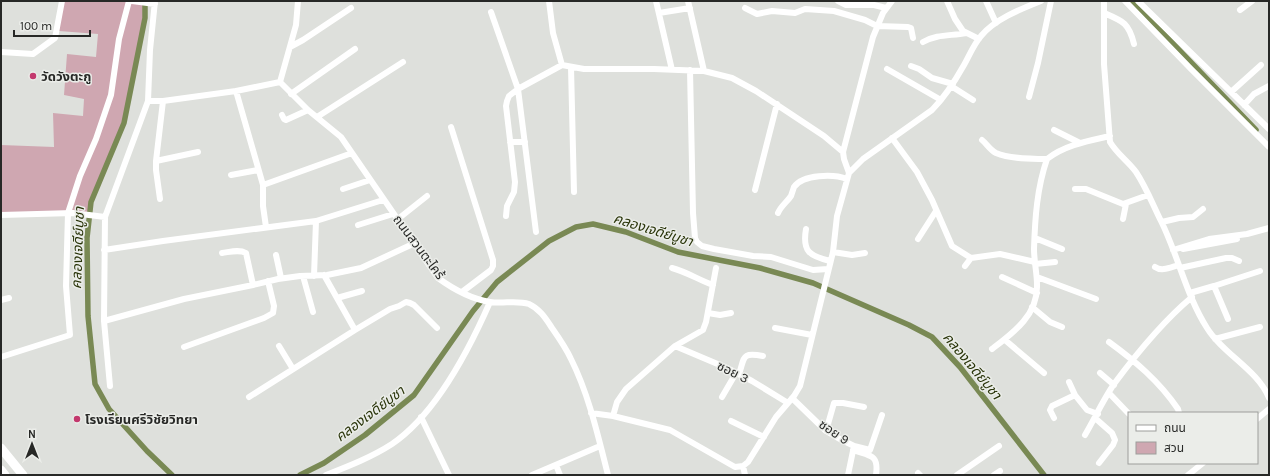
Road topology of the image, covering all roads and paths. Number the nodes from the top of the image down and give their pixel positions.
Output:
1 (62, 1) edge
2 (133, 1) edge
3 (298, 1) edge
4 (549, 1) edge
5 (656, 1) edge
6 (838, 1) edge
7 (892, 1) edge
8 (947, 1) edge
9 (986, 1) edge
10 (1039, 1) edge
11 (1051, 1) edge
12 (1104, 1) edge
13 (1124, 1) edge
14 (1138, 1) edge
15 (1252, 1) edge
16 (154, 3) edge
17 (689, 4) edge
18 (351, 8) dead end
19 (745, 8) dead end
20 (886, 8) junction
21 (1240, 10) dead end
22 (492, 12) dead end
23 (659, 13) junction
24 (1104, 13) junction
25 (996, 23) junction
26 (877, 26) junction
27 (966, 33) junction
28 (913, 38) dead end
29 (979, 39) junction
30 (924, 42) dead end
31 (1134, 44) dead end
32 (290, 47) junction
33 (355, 49) dead end
34 (1, 52) edge
35 (403, 62) dead end
36 (562, 65) junction
37 (911, 66) dead end
38 (1261, 66) dead end
39 (571, 67) junction
40 (887, 69) dead end
41 (672, 70) junction
42 (690, 70) junction
43 (704, 71) junction
44 (280, 82) junction
45 (952, 85) junction
46 (1269, 86) edge
47 (518, 89) junction
48 (1234, 90) junction
49 (236, 91) junction
50 (291, 94) junction
51 (1029, 97) dead end
52 (941, 100) junction
53 (973, 100) dead end
54 (148, 101) junction
55 (163, 102) junction
56 (776, 104) junction
57 (1244, 105) junction
58 (308, 110) junction
59 (282, 115) dead end
60 (317, 117) junction
61 (451, 127) dead end
62 (1269, 129) edge
63 (1054, 130) dead end
64 (1110, 136) junction
65 (892, 138) junction
66 (982, 140) dead end
67 (510, 142) junction
68 (525, 142) junction
69 (1080, 143) junction
70 (1269, 147) edge
71 (198, 152) dead end
72 (843, 152) junction
73 (352, 153) junction
74 (1047, 159) junction
75 (156, 161) junction
76 (258, 170) junction
77 (231, 175) dead end
78 (848, 176) junction
79 (370, 180) junction
80 (263, 185) junction
81 (343, 189) dead end
82 (1075, 189) dead end
83 (755, 190) dead end
84 (574, 192) dead end
85 (1148, 195) junction
86 (427, 196) dead end
87 (160, 199) dead end
88 (383, 200) junction
89 (1126, 204) junction
90 (1203, 209) dead end
91 (936, 211) junction
92 (71, 213) junction
93 (778, 213) dead end
94 (393, 214) junction
95 (1, 215) edge
96 (506, 216) dead end
97 (102, 217) junction
98 (398, 219) junction
99 (1123, 219) dead end
100 (316, 221) junction
101 (1162, 222) junction
102 (358, 225) dead end
103 (266, 227) junction
104 (1269, 228) edge
105 (806, 230) dead end
106 (536, 232) dead end
107 (1256, 235) dead end
108 (1035, 238) junction
109 (918, 239) dead end
110 (415, 243) junction
111 (1062, 249) dead end
112 (104, 250) junction
113 (1173, 251) junction
114 (833, 252) junction
115 (222, 253) dead end
116 (865, 253) dead end
117 (276, 255) dead end
118 (971, 258) junction
119 (1239, 261) dead end
120 (830, 262) junction
121 (1055, 262) dead end
122 (1035, 263) junction
123 (965, 266) dead end
124 (1155, 267) dead end
125 (1180, 267) junction
126 (672, 268) dead end
127 (716, 268) dead end
128 (828, 269) junction
129 (1260, 271) dead end
130 (324, 275) junction
131 (303, 276) junction
132 (314, 276) junction
133 (1002, 277) dead end
134 (1037, 277) junction
135 (281, 278) junction
136 (268, 281) junction
137 (253, 285) junction
138 (713, 285) junction
139 (1214, 286) junction
140 (362, 291) dead end
141 (462, 292) junction
142 (1037, 293) junction
143 (1191, 295) junction
144 (9, 298) dead end
145 (337, 298) junction
146 (1096, 299) dead end
147 (1, 300) edge
148 (488, 302) junction
149 (1032, 307) junction
150 (313, 312) dead end
151 (708, 313) junction
152 (731, 313) dead end
153 (1228, 319) dead end
154 (104, 321) junction
155 (1062, 327) dead end
156 (1260, 327) dead end
157 (437, 328) dead end
158 (775, 328) dead end
159 (355, 330) junction
160 (812, 335) junction
161 (1215, 339) junction
162 (1005, 340) junction
163 (1109, 342) dead end
164 (279, 346) dead end
165 (675, 346) junction
166 (184, 348) dead end
167 (992, 349) dead end
168 (763, 356) dead end
169 (1, 357) edge
170 (1133, 360) junction
171 (293, 369) junction
172 (738, 373) junction
173 (1044, 373) dead end
174 (1100, 373) dead end
175 (1069, 382) dead end
176 (1114, 385) junction
177 (110, 386) dead end
178 (1109, 393) junction
179 (1075, 395) junction
180 (249, 396) dead end
181 (722, 397) dead end
182 (1269, 398) edge
183 (790, 401) junction
184 (864, 407) dead end
185 (1269, 409) edge
186 (1178, 412) edge
187 (592, 413) junction
188 (1128, 413) edge
189 (882, 415) dead end
190 (421, 416) junction
191 (613, 416) junction
192 (1097, 416) junction
193 (1054, 418) dead end
194 (1258, 418) edge
195 (731, 421) dead end
196 (826, 430) junction
197 (1085, 435) dead end
198 (764, 437) junction
199 (600, 446) junction
200 (999, 446) dead end
201 (1, 448) edge
202 (853, 448) junction
203 (1099, 463) dead end
204 (1202, 464) edge
205 (556, 465) junction
206 (744, 466) junction
207 (1, 470) edge
208 (1000, 471) dead end
209 (5, 475) edge
210 (24, 475) edge
211 (326, 475) edge
212 (449, 475) edge
213 (532, 475) edge
214 (560, 475) edge
215 (608, 475) edge
216 (745, 475) edge
217 (848, 475) edge
218 (876, 475) edge
219 (956, 475) edge
220 (994, 475) edge
221 (1188, 475) edge

1 - 34 street
2 - 16 street
2 - 92 street
3 - 32 street
4 - 36 street
5 - 23 street
6 - 20 street
7 - 20 street
8 - 27 street
9 - 25 street
10 - 25 street
11 - 51 street
12 - 24 street
13 - 70 street
14 - 48 street
15 - 21 street
16 - 54 street
17 - 23 street
17 - 43 street
18 - 32 street
19 - 26 street
20 - 26 street
22 - 47 street
23 - 41 street
24 - 31 street
24 - 64 street
25 - 29 street
26 - 28 street
26 - 72 street
27 - 29 street
27 - 30 street
29 - 45 street
32 - 44 street
33 - 50 street
35 - 60 street
36 - 39 street
36 - 47 street
37 - 45 street
38 - 48 street
39 - 41 street
39 - 84 street
40 - 52 street
41 - 42 street
42 - 43 street
42 - 128 street
43 - 56 street
44 - 49 street
44 - 50 street, ถนนสวนตะไคร้
45 - 52 street
45 - 53 street
46 - 57 street
47 - 67 street
47 - 68 street
48 - 57 street
49 - 55 street
49 - 76 street
50 - 58 street, ถนนสวนตะไคร้
52 - 65 street
54 - 55 street
54 - 97 street
55 - 75 street
56 - 72 street
56 - 83 street
57 - 62 street
58 - 59 street
58 - 60 street, ถนนสวนตะไคร้
60 - 73 street, ถนนสวนตะไคร้
61 - 141 street
63 - 69 street
64 - 69 street
64 - 85 street
65 - 78 street
65 - 91 street
66 - 74 street
67 - 68 street
67 - 96 street
68 - 106 street
69 - 74 street
71 - 75 street
72 - 78 street
73 - 79 street, ถนนสวนตะไคร้
73 - 80 street
74 - 108 street
75 - 87 street
76 - 77 street
76 - 80 street
78 - 93 street
78 - 114 street
79 - 81 street
79 - 88 street, ถนนสวนตะไคร้
80 - 103 street
82 - 89 street
85 - 89 street
85 - 101 street
86 - 98 street
88 - 94 street, ถนนสวนตะไคร้
88 - 100 street
89 - 99 street
90 - 101 street
91 - 109 street
91 - 118 street
92 - 95 street
92 - 97 street
92 - 169 street
94 - 98 street, ถนนสวนตะไคร้
94 - 102 street
97 - 112 street
98 - 110 street, ถนนสวนตะไคร้
100 - 103 street
100 - 132 street
101 - 113 street
103 - 112 street
104 - 113 street
105 - 120 street
107 - 113 street
108 - 111 street
108 - 122 street
110 - 130 street
110 - 141 street, ถนนสวนตะไคร้
112 - 154 street
113 - 125 street
114 - 116 street
114 - 120 street
115 - 137 street
117 - 135 street
118 - 122 street
118 - 123 street
119 - 125 street
120 - 128 street
121 - 122 street
122 - 134 street
124 - 125 street
125 - 143 street
126 - 138 street
127 - 138 street
128 - 160 street
129 - 139 street
130 - 132 street
130 - 145 street
131 - 132 street
131 - 135 street
131 - 150 street
133 - 142 street
134 - 142 street
134 - 146 street
135 - 136 street
136 - 137 street
136 - 166 street
137 - 154 street
138 - 151 street
139 - 143 street
139 - 153 street
140 - 145 street
141 - 148 street, ถนนสวนตะไคร้
142 - 149 street
143 - 161 street
143 - 170 street
144 - 147 street
145 - 159 street
148 - 187 street, ถนนสวนตะไคร้
148 - 190 street
149 - 155 street
149 - 162 street
151 - 152 street
151 - 165 street
154 - 177 street
156 - 161 street
157 - 159 street
158 - 160 street
159 - 171 street
160 - 183 street
161 - 182 street
162 - 167 street
162 - 173 street
163 - 170 street
164 - 171 street
165 - 172 street, ซอย 3
165 - 191 street
168 - 172 street
170 - 176 street
170 - 186 street
171 - 180 street
172 - 181 street
172 - 183 street, ซอย 3
174 - 176 street
175 - 179 street
176 - 178 street
178 - 188 street
178 - 192 street
179 - 192 street
179 - 193 street
183 - 196 street, ซอย 9
183 - 198 street
184 - 196 street
185 - 194 street
187 - 191 street
187 - 199 street, ถนนสวนตะไคร้
189 - 202 street
190 - 211 street
190 - 212 street
191 - 206 street
192 - 197 street
192 - 203 street
195 - 198 street
196 - 202 street, ซอย 9
198 - 206 street
199 - 205 street
199 - 215 street, ถนนสวนตะไคร้
200 - 219 street
201 - 210 highway
202 - 217 street, ซอย 9
202 - 218 street
204 - 221 street
205 - 213 street
205 - 214 street
206 - 216 street
207 - 209 highway
208 - 220 street

